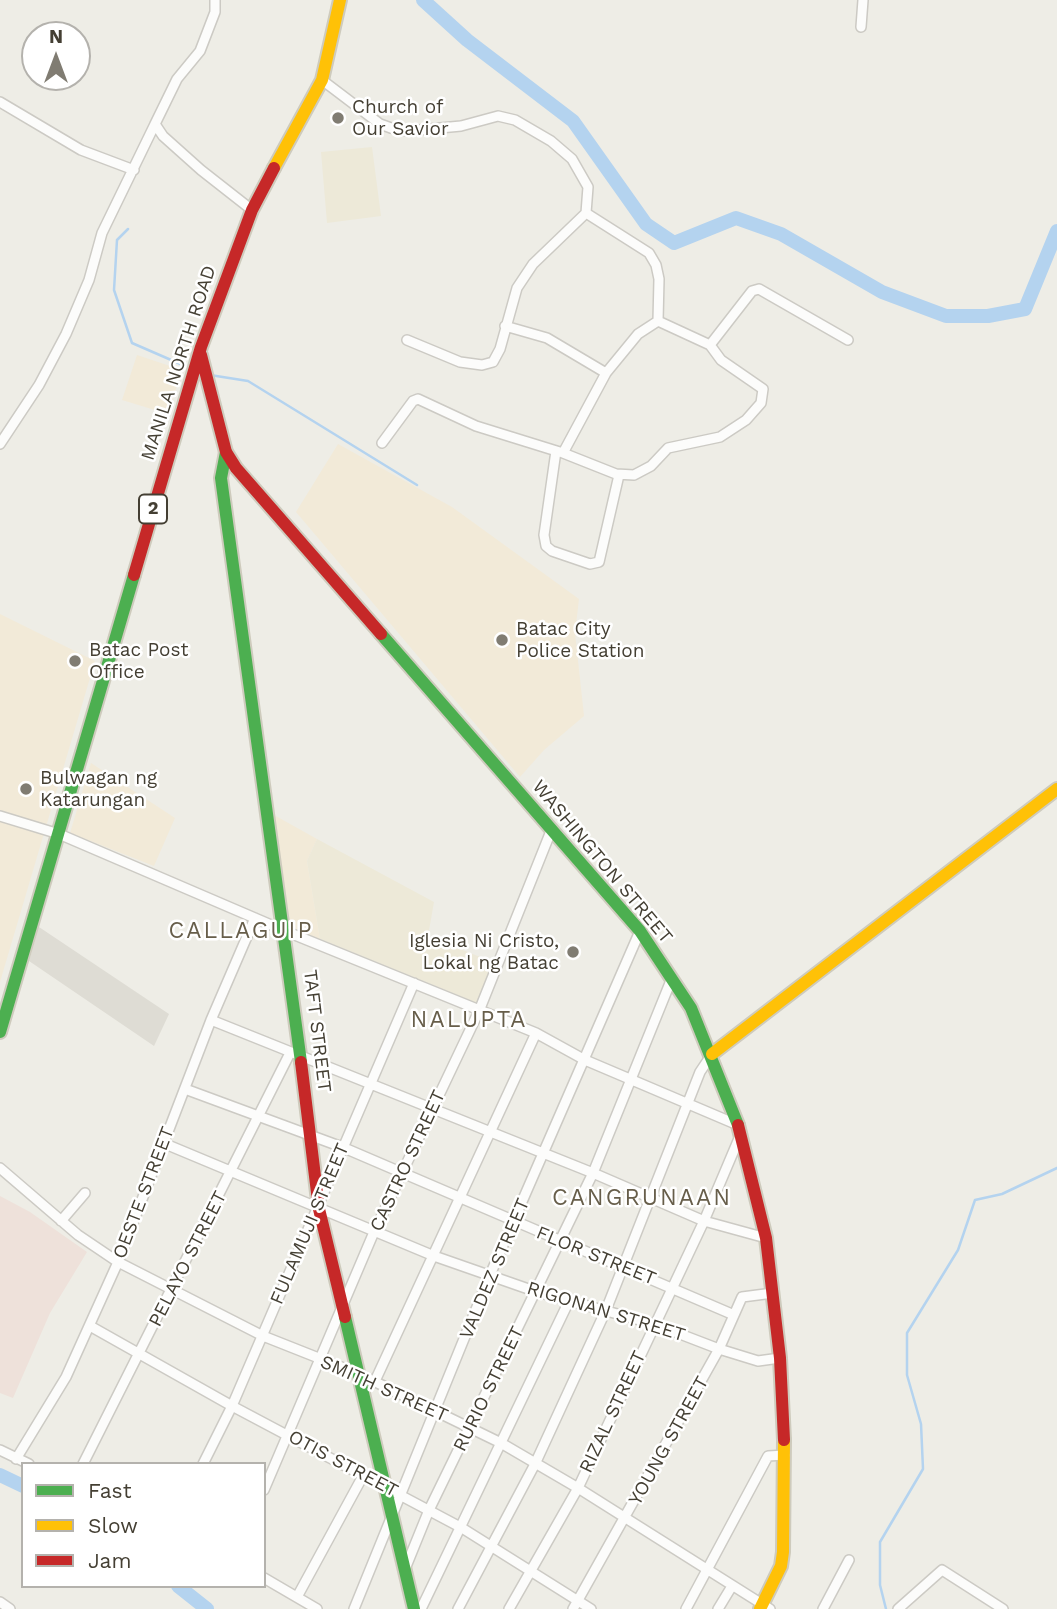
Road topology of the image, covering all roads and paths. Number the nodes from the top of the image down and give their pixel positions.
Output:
1 (215, 0) edge
2 (340, 0) edge
3 (863, 0) edge
4 (861, 27) dead end
5 (322, 80) junction
6 (0, 103) edge
7 (155, 124) junction
8 (134, 170) junction
9 (252, 211) junction
10 (586, 213) junction
11 (658, 321) junction
12 (505, 326) junction
13 (407, 340) dead end
14 (848, 340) dead end
15 (710, 345) junction
16 (201, 347) junction
17 (606, 373) junction
18 (382, 443) dead end
19 (0, 444) edge
20 (226, 452) junction
21 (559, 452) junction
22 (619, 475) junction
23 (1057, 789) edge
24 (0, 816) edge
25 (551, 831) junction
26 (59, 834) junction
27 (255, 918) junction
28 (285, 932) junction
29 (640, 932) junction
30 (672, 978) junction
31 (414, 983) junction
32 (479, 1011) junction
33 (211, 1020) junction
34 (0, 1032) edge
35 (536, 1033) junction
36 (712, 1054) junction
37 (295, 1055) junction
38 (585, 1060) junction
39 (630, 1080) junction
40 (369, 1085) junction
41 (185, 1089) junction
42 (688, 1105) junction
43 (432, 1111) junction
44 (258, 1115) junction
45 (739, 1129) junction
46 (490, 1133) junction
47 (311, 1136) junction
48 (163, 1143) junction
49 (342, 1147) junction
50 (543, 1155) junction
51 (0, 1168) edge
52 (231, 1173) junction
53 (593, 1173) junction
54 (401, 1174) junction
55 (85, 1193) dead end
56 (652, 1197) junction
57 (461, 1199) junction
58 (318, 1209) junction
59 (61, 1221) junction
60 (704, 1222) junction
61 (514, 1223) junction
62 (374, 1232) junction
63 (766, 1238) junction
64 (561, 1242) junction
65 (434, 1256) junction
66 (118, 1262) junction
67 (623, 1267) junction
68 (490, 1275) junction
69 (672, 1286) junction
70 (172, 1289) junction
71 (537, 1292) junction
72 (773, 1293) junction
73 (569, 1301) junction
74 (342, 1308) junction
75 (606, 1310) junction
76 (734, 1315) junction
77 (654, 1324) junction
78 (90, 1326) junction
79 (263, 1336) junction
80 (719, 1349) junction
81 (141, 1353) junction
82 (780, 1358) junction
83 (319, 1361) junction
84 (359, 1374) junction
85 (375, 1381) junction
86 (232, 1406) junction
87 (436, 1410) junction
88 (470, 1428) junction
89 (287, 1434) junction
90 (501, 1443) junction
91 (0, 1450) edge
92 (785, 1455) junction
93 (16, 1460) junction
94 (22, 1462) edge
95 (84, 1462) edge
96 (203, 1462) edge
97 (535, 1464) junction
98 (364, 1474) junction
99 (266, 1485) edge
100 (386, 1487) junction
101 (578, 1488) junction
102 (401, 1494) junction
103 (429, 1510) junction
104 (393, 1516) junction
105 (625, 1519) junction
106 (462, 1528) junction
107 (492, 1547) junction
108 (849, 1560) dead end
109 (405, 1569) junction
110 (531, 1571) junction
111 (708, 1571) junction
112 (266, 1579) edge
113 (732, 1586) junction
114 (297, 1597) junction
115 (0, 1602) edge
116 (576, 1605) edge
117 (764, 1607) edge
118 (10, 1609) edge
119 (317, 1609) edge
120 (354, 1609) edge
121 (414, 1609) edge
122 (421, 1609) edge
123 (458, 1609) edge
124 (509, 1609) edge
125 (591, 1609) edge
126 (686, 1609) edge
127 (718, 1609) edge
128 (822, 1609) edge
129 (898, 1609) edge
130 (1003, 1609) edge

1 - 7 street
2 - 5 main road, MANILA NORTH ROAD / 2
3 - 4 street
5 - 9 main road, MANILA NORTH ROAD / 2
5 - 10 street
6 - 8 street
7 - 8 street
7 - 9 street
8 - 19 street
9 - 16 main road, MANILA NORTH ROAD / 2
10 - 11 street
10 - 12 street
11 - 15 street
11 - 17 street
12 - 13 street
12 - 17 street
14 - 15 street
15 - 22 street
16 - 20 main road, WASHINGTON STREET
16 - 26 main road, MANILA NORTH ROAD / 2
17 - 21 street
18 - 21 street
20 - 25 main road, WASHINGTON STREET
20 - 28 main road, TAFT STREET
21 - 22 street
21 - 22 street
23 - 36 main road
24 - 26 street
25 - 29 main road, WASHINGTON STREET
25 - 32 street, CASTRO STREET
26 - 27 street
26 - 34 main road, MANILA NORTH ROAD / 2
27 - 28 street
27 - 33 street, OESTE STREET
28 - 31 street
28 - 37 main road, TAFT STREET
29 - 30 main road, WASHINGTON STREET
29 - 38 street, VALDEZ STREET
30 - 36 main road, WASHINGTON STREET
30 - 39 street, RURIO STREET
31 - 32 street
31 - 40 street, FULAMUJI STREET
32 - 35 street
32 - 43 street, CASTRO STREET
33 - 37 street
33 - 41 street, OESTE STREET
35 - 38 street
35 - 46 street
36 - 42 street
36 - 45 main road, WASHINGTON STREET
37 - 40 street
37 - 44 street, PELAYO STREET
37 - 47 main road, TAFT STREET
38 - 39 street
38 - 50 street, VALDEZ STREET
39 - 42 street
39 - 53 street, RURIO STREET
40 - 43 street
40 - 49 street, FULAMUJI STREET
41 - 44 street, FLOR STREET
41 - 48 street, OESTE STREET
42 - 45 street
42 - 56 street
43 - 46 street
43 - 54 street, CASTRO STREET
44 - 47 street, FLOR STREET
44 - 52 street, PELAYO STREET
45 - 60 street, RIZAL STREET
45 - 63 main road, WASHINGTON STREET
46 - 50 street
46 - 57 street
47 - 49 street, FLOR STREET
47 - 58 main road, TAFT STREET
48 - 52 street, RIGONAN STREET
48 - 66 street, OESTE STREET
49 - 54 street, FLOR STREET
49 - 58 street, FULAMUJI STREET
50 - 53 street
50 - 61 street, VALDEZ STREET
51 - 59 street, SMITH STREET
52 - 58 street, RIGONAN STREET
52 - 70 street, PELAYO STREET
53 - 56 street
53 - 64 street, RURIO STREET
54 - 57 street, FLOR STREET
54 - 62 street, CASTRO STREET
55 - 59 street
56 - 60 street
56 - 67 street
57 - 61 street, FLOR STREET
57 - 65 street
58 - 62 street, RIGONAN STREET
58 - 74 main road, TAFT STREET
58 - 79 street, FULAMUJI STREET
59 - 66 street, SMITH STREET
60 - 63 street
60 - 69 street, RIZAL STREET
61 - 64 street, FLOR STREET
61 - 68 street, VALDEZ STREET
62 - 65 street, RIGONAN STREET
62 - 74 street, CASTRO STREET
63 - 72 main road, WASHINGTON STREET
64 - 67 street, FLOR STREET
64 - 71 street, RURIO STREET
65 - 68 street, RIGONAN STREET
65 - 85 street
66 - 70 street, SMITH STREET
66 - 78 street, OESTE STREET
67 - 69 street, FLOR STREET
67 - 75 street
68 - 71 street, RIGONAN STREET
68 - 87 street, VALDEZ STREET
69 - 76 street, FLOR STREET
69 - 77 street, RIZAL STREET
70 - 79 street, SMITH STREET
70 - 81 street, PELAYO STREET
71 - 73 street, RIGONAN STREET
71 - 88 street, RURIO STREET
72 - 76 street, YOUNG STREET
72 - 82 main road, WASHINGTON STREET
73 - 75 street, RIGONAN STREET
73 - 90 street
74 - 83 street, CASTRO STREET
74 - 84 main road, TAFT STREET
75 - 77 street, RIGONAN STREET
75 - 97 street
76 - 80 street, YOUNG STREET
77 - 80 street, RIGONAN STREET
77 - 101 street, RIZAL STREET
78 - 81 street, OTIS STREET
78 - 93 street, OESTE STREET
79 - 83 street, SMITH STREET
79 - 86 street, FULAMUJI STREET
80 - 82 street, RIGONAN STREET
80 - 105 street, YOUNG STREET
81 - 86 street, OTIS STREET
81 - 95 street, PELAYO STREET
82 - 92 main road, WASHINGTON STREET
83 - 84 street, SMITH STREET
83 - 89 street, CASTRO STREET
84 - 85 street, SMITH STREET
84 - 100 main road, TAFT STREET
85 - 87 street, SMITH STREET
86 - 89 street, OTIS STREET
86 - 96 street, FULAMUJI STREET
87 - 88 street, SMITH STREET
87 - 102 street, VALDEZ STREET
88 - 90 street, SMITH STREET
88 - 103 street, RURIO STREET
89 - 98 street, OTIS STREET
89 - 99 street, CASTRO STREET
90 - 97 street, SMITH STREET
90 - 106 street
91 - 93 street
92 - 111 street
92 - 117 main road, WASHINGTON STREET
93 - 94 street
97 - 101 street, SMITH STREET
97 - 107 street
98 - 100 street, OTIS STREET
98 - 114 street
100 - 102 street, OTIS STREET
100 - 104 main road, TAFT STREET
101 - 105 street, SMITH STREET
101 - 110 street, RIZAL STREET
102 - 103 street, OTIS STREET
102 - 104 street, VALDEZ STREET
103 - 106 street, OTIS STREET
103 - 109 street, RURIO STREET
104 - 109 main road, TAFT STREET
104 - 120 street, VALDEZ STREET
105 - 111 street, SMITH STREET
105 - 116 street, YOUNG STREET
106 - 107 street, OTIS STREET
106 - 122 street
107 - 110 street, OTIS STREET
107 - 123 street
108 - 128 street
109 - 121 main road, TAFT STREET
110 - 116 street, OTIS STREET
110 - 124 street, RIZAL STREET
111 - 113 street, SMITH STREET
111 - 126 street
112 - 114 street
113 - 117 street, SMITH STREET
113 - 127 street
114 - 119 street
115 - 118 street
116 - 125 street, OTIS STREET
129 - 130 street

